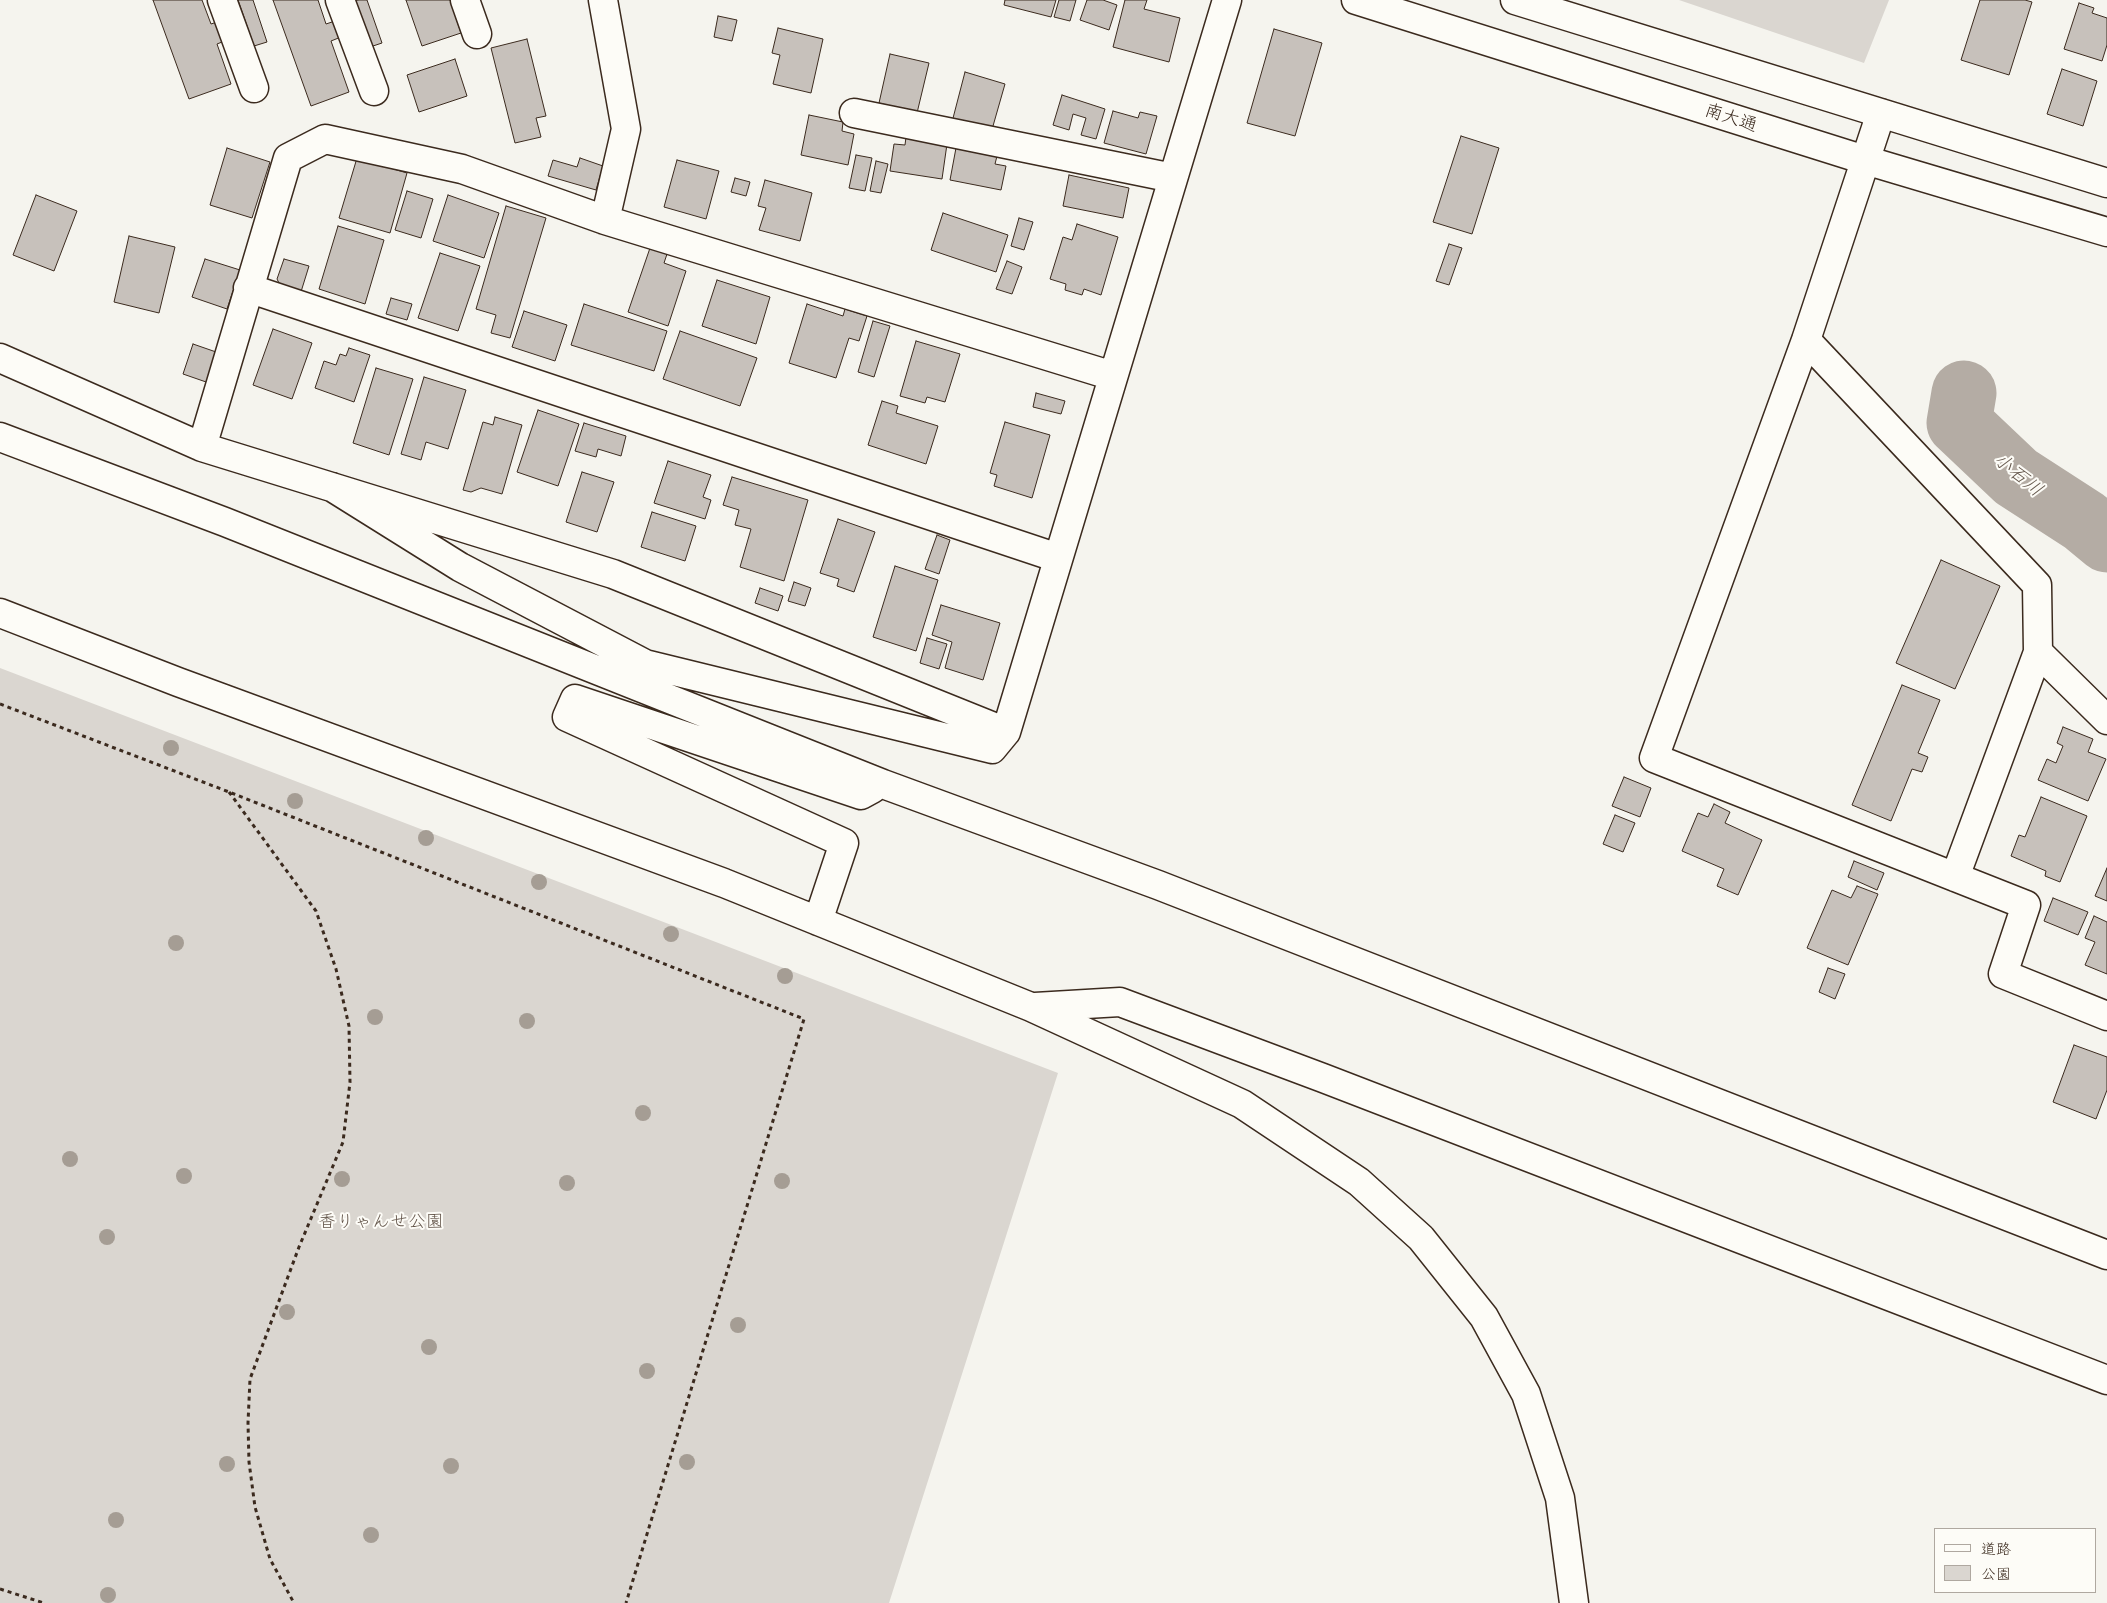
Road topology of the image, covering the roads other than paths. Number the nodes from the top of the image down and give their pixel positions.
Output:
1 (222, 0) edge
2 (340, 0) edge
3 (465, 0) edge
4 (602, 0) edge
5 (1227, 0) edge
6 (1356, 0) edge
7 (1515, 0) edge
8 (477, 34) dead end
9 (254, 88) dead end
10 (374, 92) dead end
11 (854, 112) dead end
12 (1881, 113) junction
13 (1865, 160) junction
14 (1173, 178) junction
15 (2107, 183) edge
16 (605, 220) junction
17 (2107, 232) edge
18 (248, 288) junction
19 (1806, 340) junction
20 (0, 358) edge
21 (1113, 376) junction
22 (0, 437) edge
23 (202, 447) junction
24 (332, 487) junction
25 (1058, 558) junction
26 (0, 613) edge
27 (2038, 652) junction
28 (641, 675) junction
29 (2107, 720) edge
30 (1006, 732) junction
31 (883, 784) junction
32 (1955, 877) junction
33 (818, 922) junction
34 (1031, 1007) junction
35 (2107, 1016) edge
36 (2107, 1255) edge
37 (2107, 1380) edge
38 (1574, 1603) edge

1 - 9 street
2 - 10 street
3 - 8 street
4 - 16 street
5 - 14 street
6 - 13 street, 南大通
7 - 12 street
11 - 14 street
12 - 13 street
12 - 15 street
13 - 17 street, 南大通
13 - 19 street
14 - 21 street
16 - 18 street
16 - 21 street
18 - 23 street
18 - 25 street
19 - 27 street
19 - 32 street
20 - 23 street
21 - 25 street
22 - 28 street
23 - 24 street
24 - 28 street
24 - 30 street
25 - 30 street
26 - 33 street
27 - 29 street
27 - 32 street
28 - 30 street
28 - 31 street
31 - 33 street
31 - 36 street
32 - 35 street
33 - 34 street
34 - 37 street
34 - 38 street

